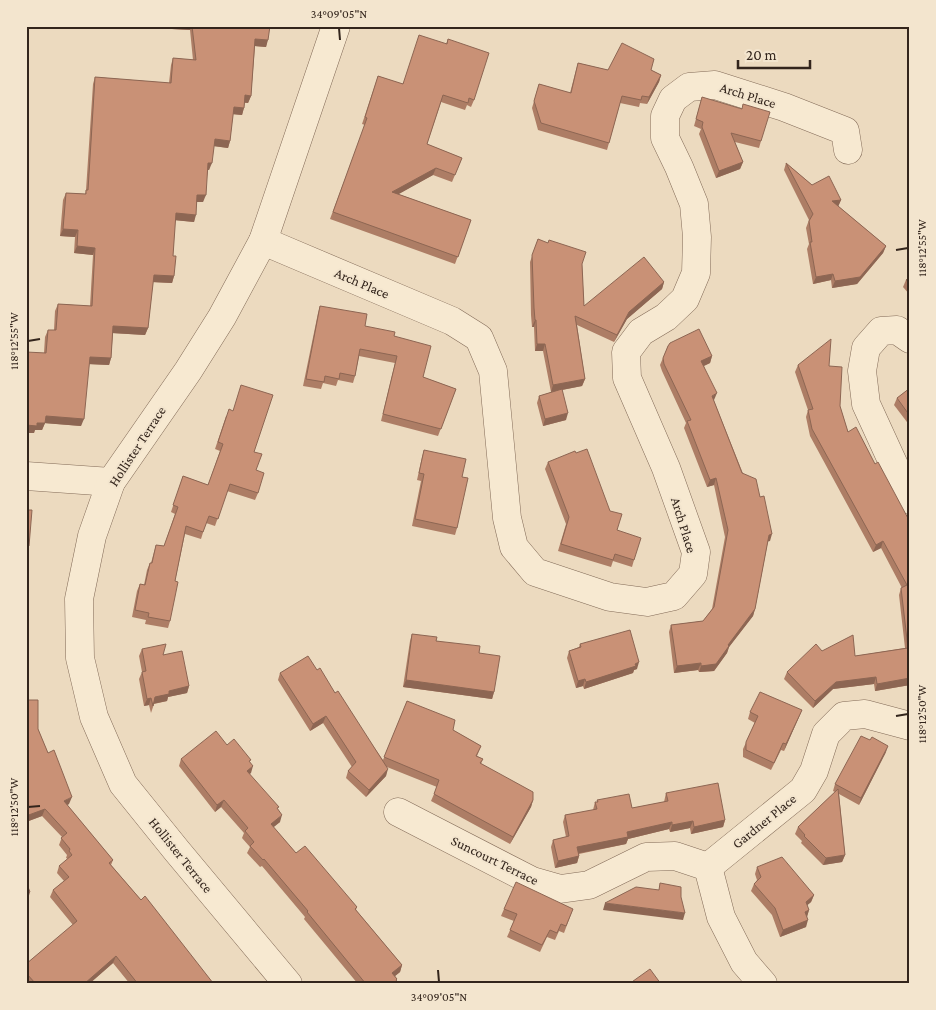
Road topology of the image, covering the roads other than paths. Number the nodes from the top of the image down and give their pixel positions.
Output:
1 (336, 26) edge
2 (848, 150) dead end
3 (263, 241) junction
4 (910, 339) edge
5 (26, 476) edge
6 (111, 482) junction
7 (910, 500) edge
8 (910, 726) edge
9 (398, 812) dead end
10 (708, 867) junction
11 (288, 984) edge
12 (763, 984) edge

1 - 3 street, Hollister Terrace
2 - 3 street, Arch Place
3 - 6 street, Hollister Terrace
4 - 7 street
5 - 6 street
6 - 11 street, Hollister Terrace
8 - 10 street, Gardner Place
9 - 10 street, Suncourt Terrace
10 - 12 street

